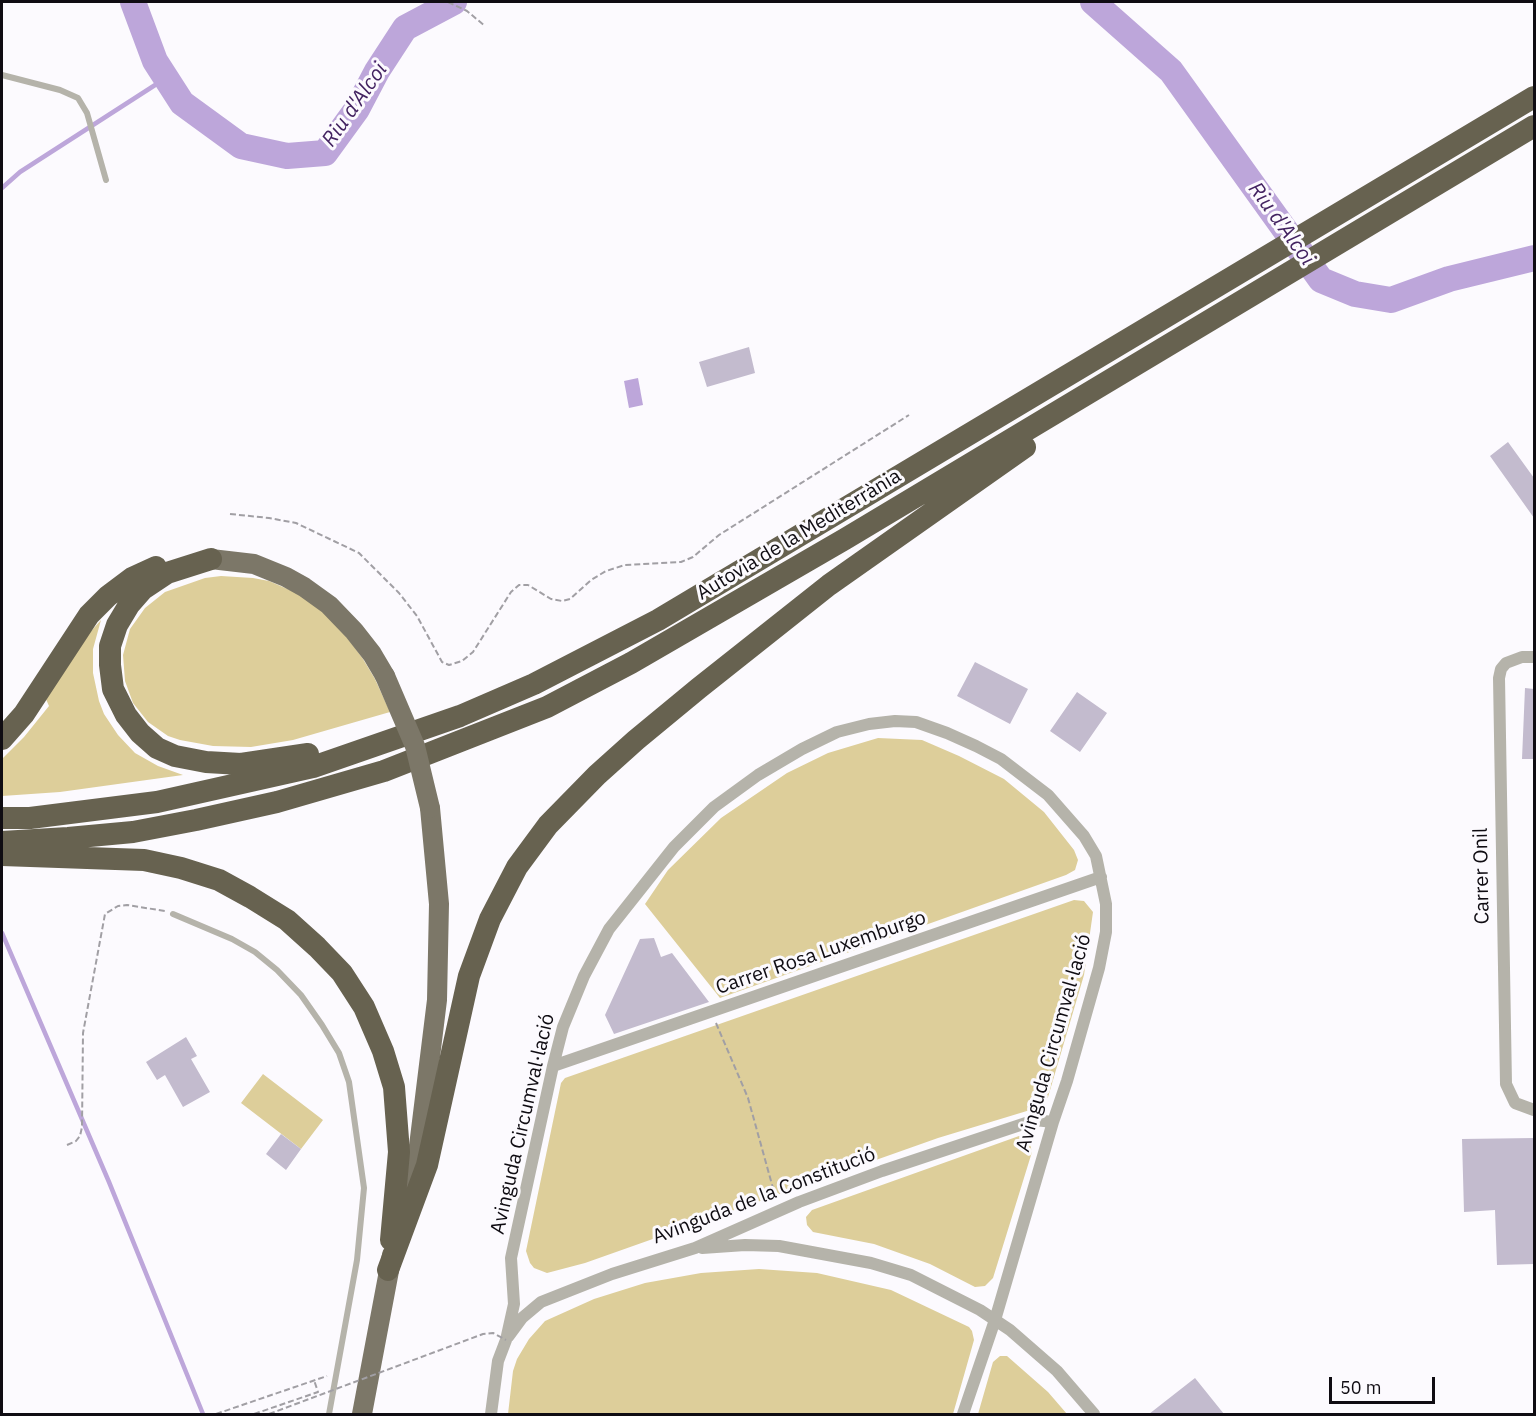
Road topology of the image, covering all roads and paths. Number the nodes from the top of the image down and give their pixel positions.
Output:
1 (448, 2) edge
2 (485, 26) dead end
3 (2, 75) edge
4 (1534, 97) edge
5 (1534, 126) edge
6 (106, 180) dead end
7 (909, 415) dead end
8 (1030, 435) junction
9 (230, 514) dead end
10 (211, 559) junction
11 (1534, 657) edge
12 (2, 739) edge
13 (371, 748) junction
14 (2, 818) edge
15 (2, 842) edge
16 (2, 855) edge
17 (1101, 878) junction
18 (173, 914) joint
19 (710, 1012) junction
20 (553, 1066) junction
21 (1534, 1110) edge
22 (1053, 1122) junction
23 (67, 1145) dead end
24 (779, 1211) junction
25 (695, 1248) junction
26 (388, 1270) junction
27 (995, 1320) junction
28 (506, 1340) junction
29 (216, 1414) edge
30 (254, 1414) edge
31 (269, 1414) edge
32 (329, 1414) edge
33 (362, 1414) edge
34 (491, 1414) edge
35 (963, 1414) edge
36 (1094, 1414) edge

1 - 2 path
3 - 6 lane
4 - 13 highway, Autovia de la Mediterrània
5 - 8 highway
7 - 9 path
8 - 15 highway, Autovia de la Mediterrània
8 - 26 highway
10 - 12 highway
10 - 13 highway
10 - 26 main road, bridge
11 - 21 street, Carrer Onil
13 - 14 highway, Autovia de la Mediterrània
16 - 26 highway
17 - 19 street, Carrer Rosa Luxemburgo
17 - 20 street, Avinguda Circumval·lació
17 - 22 street, Avinguda Circumval·lació
18 - 23 path
18 - 32 lane
19 - 20 street, Carrer Rosa Luxemburgo
19 - 24 path
20 - 28 street, Avinguda Circumval·lació
22 - 24 street, Avinguda de la Constitució
22 - 27 street, Avinguda Circumval·lació
24 - 25 street, Avinguda de la Constitució
25 - 27 street
25 - 28 street, Avinguda de la Constitució
26 - 33 main road
27 - 35 street, Avinguda Circumval·lació
27 - 36 street
28 - 31 path, bridge
28 - 34 street, Avinguda Circumval·lació
29 - 30 path, bridge

